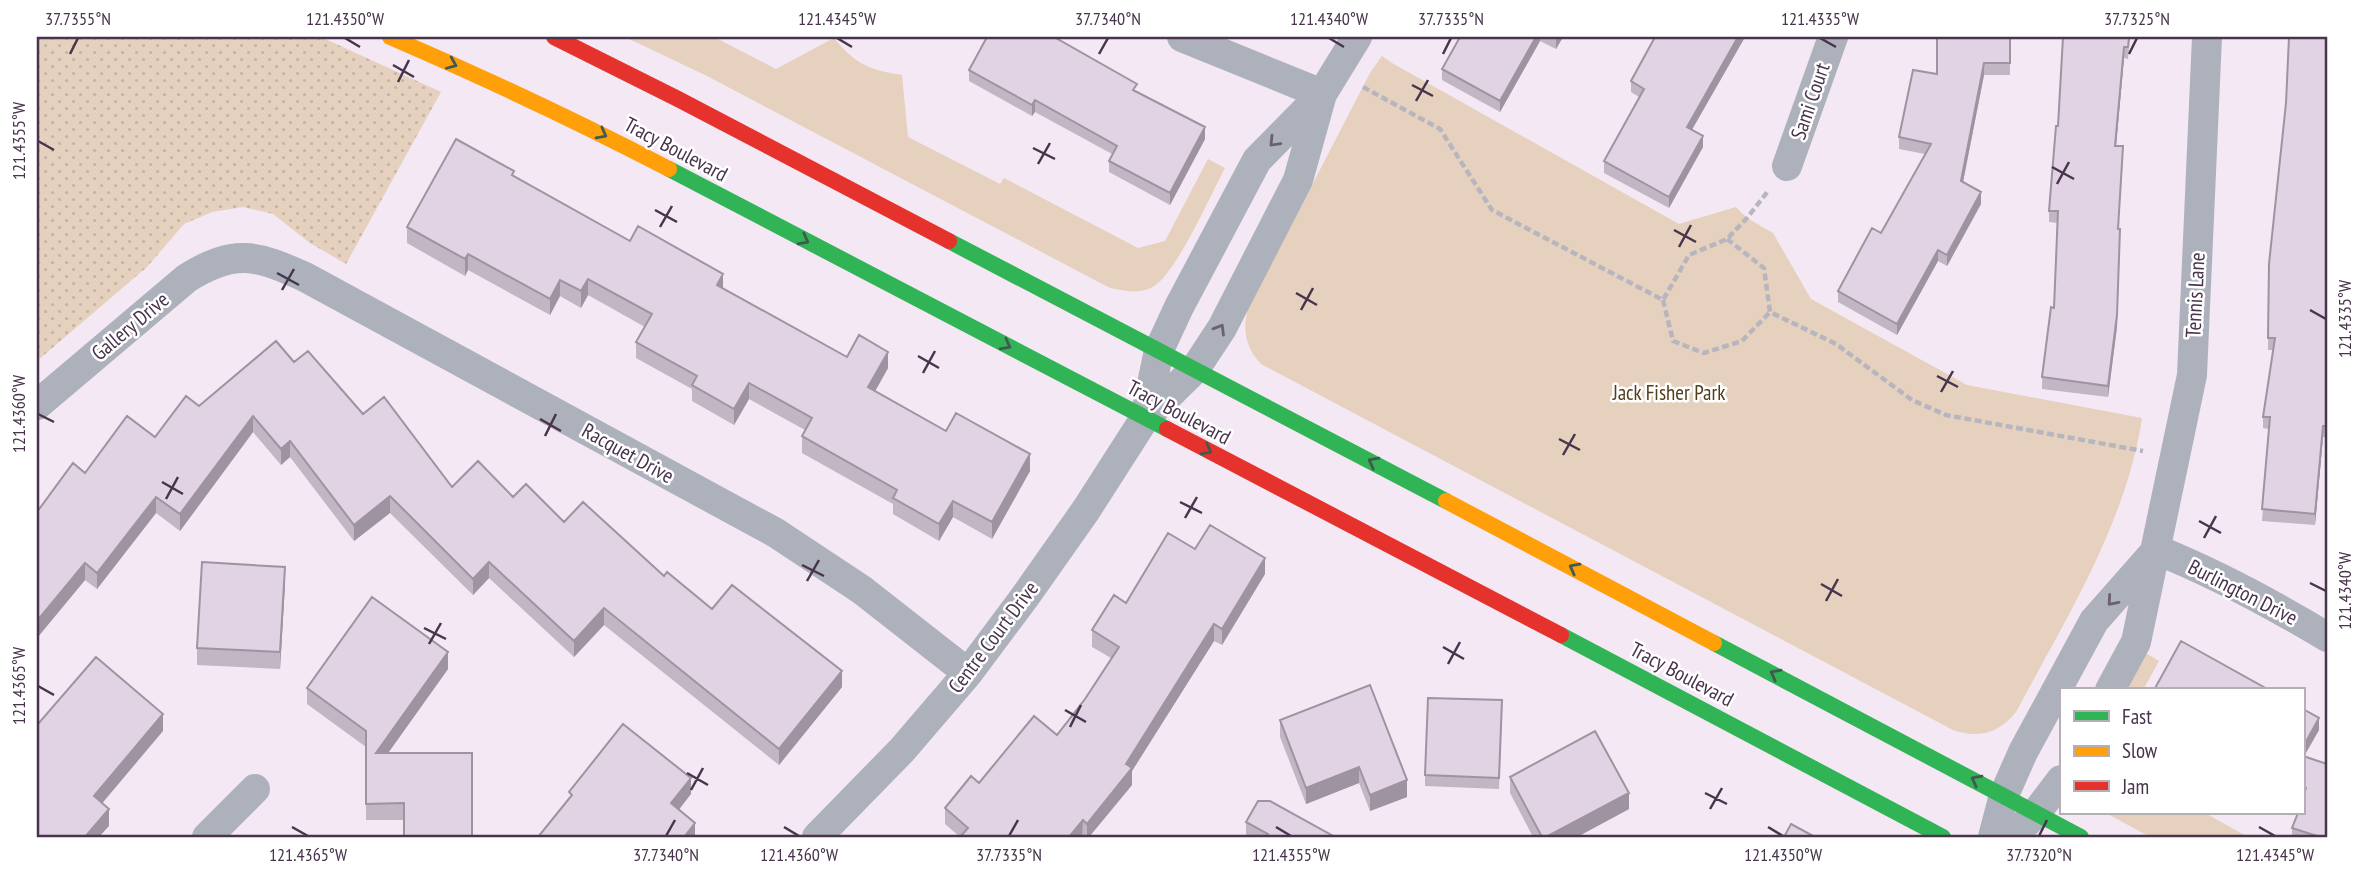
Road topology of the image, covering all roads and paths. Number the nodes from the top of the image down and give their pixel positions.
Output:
1 (390, 37) edge
2 (554, 37) edge
3 (1182, 37) edge
4 (1357, 37) edge
5 (1833, 37) edge
6 (2207, 37) edge
7 (1328, 83) junction
8 (1787, 166) dead end
9 (1747, 219) dead end
10 (1727, 239) junction
11 (230, 258) joint
12 (1663, 300) junction
13 (1770, 312) junction
14 (1159, 350) junction
15 (1195, 369) junction
16 (37, 405) edge
17 (1145, 418) junction
18 (2137, 450) dead end
19 (2157, 550) junction
20 (2327, 637) edge
21 (968, 673) junction
22 (2111, 688) edge
23 (2060, 781) edge
24 (255, 789) dead end
25 (2004, 795) junction
26 (2036, 813) junction
27 (207, 837) edge
28 (817, 837) edge
29 (1942, 837) edge
30 (1993, 837) edge
31 (2012, 837) edge
32 (2081, 837) edge

1 -> 17 main road, Tracy Boulevard
2 - 14 main road, Tracy Boulevard
3 - 7 street
4 - 7 street, Centre Court Drive
5 - 8 street, Sami Court
6 - 19 street, Tennis Lane
7 - 12 path
7 -> 14 street, Centre Court Drive
15 -> 7 street, Centre Court Drive
9 - 10 path
10 - 12 path
10 - 13 path
11 - 16 street, Gallery Drive
11 - 21 street, Racquet Drive
12 - 13 path
13 - 18 path
14 - 15 main road, Tracy Boulevard
14 - 17 street, Centre Court Drive
15 - 17 street, Centre Court Drive
25 -> 15 main road, Tracy Boulevard
17 - 21 street, Centre Court Drive
17 -> 29 main road, Tracy Boulevard
19 - 20 street, Burlington Drive
19 - 22 street, Tennis Lane
19 -> 25 street
21 - 28 street, Centre Court Drive
23 - 26 street
24 - 27 street
25 - 26 main road, Tracy Boulevard
25 - 30 street
26 - 31 street
26 - 32 main road, Tracy Boulevard

